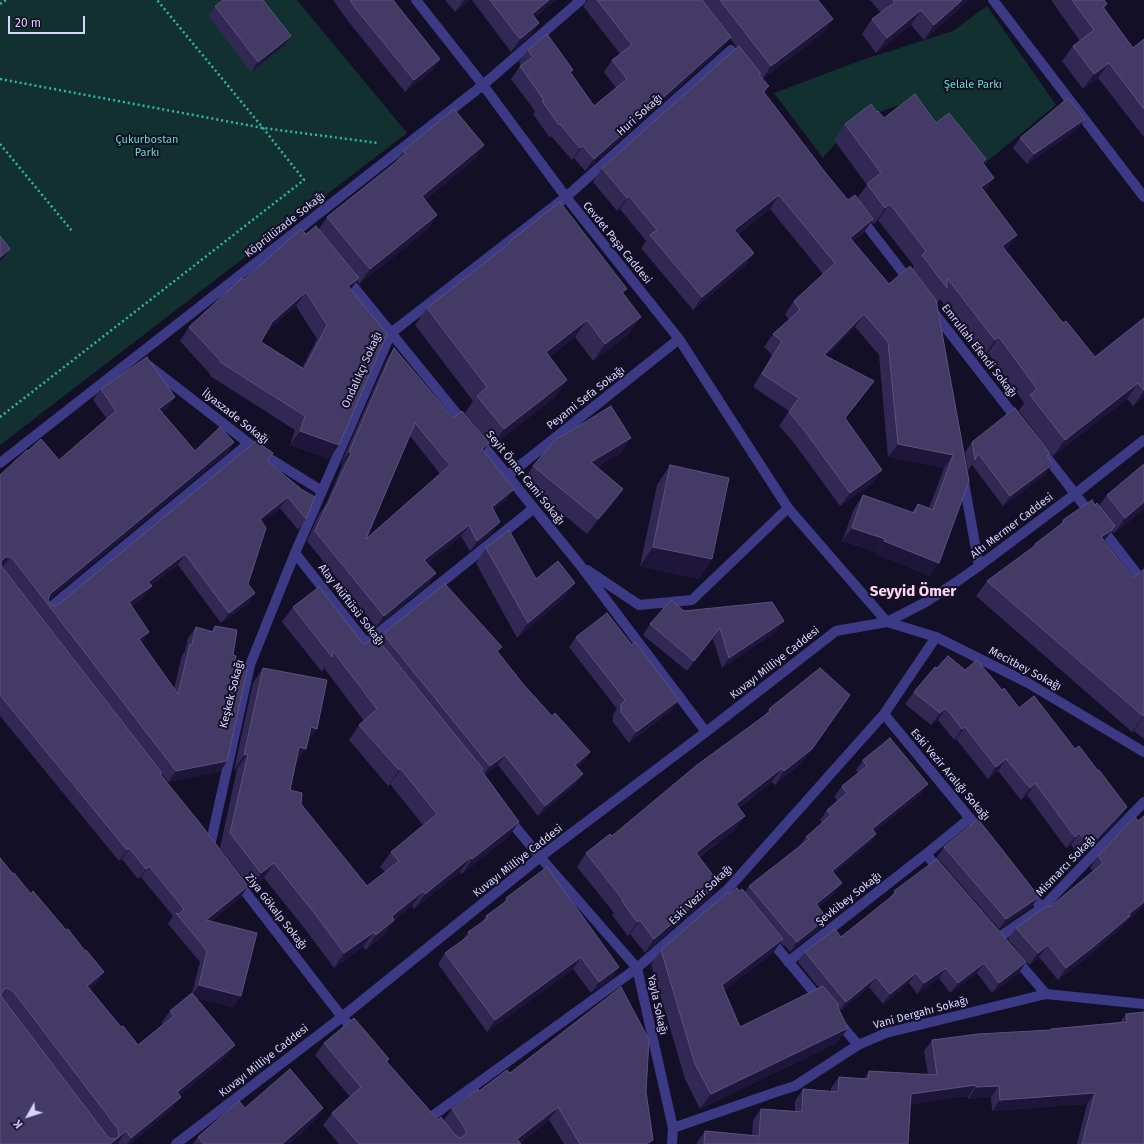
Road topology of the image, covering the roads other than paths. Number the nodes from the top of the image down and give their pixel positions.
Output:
1 (416, 0) edge
2 (581, 0) edge
3 (993, 0) edge
4 (731, 50) edge
5 (482, 86) junction
6 (566, 197) junction
7 (1144, 198) edge
8 (856, 212) edge
9 (338, 267) edge
10 (918, 292) edge
11 (391, 333) junction
12 (937, 334) edge
13 (679, 339) junction
14 (137, 357) junction
15 (1023, 427) edge
16 (1144, 440) edge
17 (249, 443) junction
18 (1037, 445) edge
19 (0, 463) edge
20 (960, 465) edge
21 (507, 476) junction
22 (322, 491) junction
23 (1076, 494) junction
24 (534, 508) junction
25 (788, 508) junction
26 (295, 553) junction
27 (580, 565) junction
28 (979, 566) junction
29 (1144, 583) edge
30 (47, 610) edge
31 (887, 622) junction
32 (936, 637) junction
33 (366, 643) junction
34 (380, 660) edge
35 (884, 714) junction
36 (706, 732) junction
37 (1144, 752) edge
38 (1144, 802) edge
39 (500, 808) edge
40 (970, 818) junction
41 (200, 833) edge
42 (989, 842) edge
43 (926, 854) junction
44 (540, 858) junction
45 (229, 871) edge
46 (946, 878) edge
47 (1022, 884) edge
48 (1042, 908) junction
49 (763, 932) edge
50 (788, 962) junction
51 (637, 968) junction
52 (1046, 994) junction
53 (1144, 1004) edge
54 (342, 1017) junction
55 (363, 1040) edge
56 (858, 1045) junction
57 (430, 1117) edge
58 (674, 1128) junction
59 (176, 1144) edge
60 (672, 1144) edge

1 - 5 street, Cevdet Paşa Caddesi
2 - 5 street, Köprülüzade Sokağı
3 - 7 street
4 - 6 street, Huri Sokağı
5 - 6 street, Cevdet Paşa Caddesi
5 - 14 street, Köprülüzade Sokağı
6 - 11 street, Ondalıkçı Sokağı
6 - 13 street, Cevdet Paşa Caddesi
8 - 10 street
9 - 11 street, Seyit Ömer Cami Sokağı
11 - 21 street, Seyit Ömer Cami Sokağı
11 - 22 street, Ondalıkçı Sokağı
12 - 15 street, Emrullah Efendi Sokağı
13 - 21 street, Peyami Sefa Sokağı
13 - 25 street, Cevdet Paşa Caddesi
14 - 17 street, İlyaszade Sokağı
14 - 19 street, Köprülüzade Sokağı
16 - 23 street, Altı Mermer Caddesi
17 - 22 street, İlyaszade Sokağı
17 - 30 street
18 - 23 street
20 - 28 street
21 - 24 street, Seyit Ömer Cami Sokağı
22 - 26 street, Ondalıkçı Sokağı
23 - 28 street, Altı Mermer Caddesi
23 - 29 street
24 - 27 street, Seyit Ömer Cami Sokağı
24 - 33 street
25 - 27 street
25 - 31 street, Cevdet Paşa Caddesi
26 - 33 street, Alay Müftüsü Sokağı
26 - 41 street, Keşkek Sokağı
27 - 36 street, Seyit Ömer Cami Sokağı
28 - 31 street, Altı Mermer Caddesi
31 - 32 street, Meсitbey Sokağı
31 - 36 street, Kuvayı Milliye Caddesi
32 - 35 street, Eski Vezir Sokağı
32 - 37 street, Meсitbey Sokağı
33 - 34 street, Alay Müftüsü Sokağı
35 - 40 street, Eski Vezir Aralığı Sokağı
35 - 51 street, Eski Vezir Sokağı
36 - 44 street, Kuvayı Milliye Caddesi
38 - 48 street, Mismarcı Sokağı
39 - 44 street
40 - 42 street, Eski Vezir Aralığı Sokağı
40 - 43 street, Şevkibey Sokağı
43 - 46 street
43 - 50 street, Şevkibey Sokağı
44 - 51 street, Yayla Sokağı
44 - 54 street, Kuvayı Milliye Caddesi
45 - 54 street, Ziya Gökalp Sokağı
47 - 48 street
48 - 52 street, Mismarcı Sokağı
49 - 50 street
50 - 56 street
51 - 57 street, Eski Vezir Sokağı
51 - 58 street, Yayla Sokağı
52 - 53 street, Vani Dergahı Sokağı
52 - 56 street, Vani Dergahı Sokağı
54 - 55 street, Ziya Gökalp Sokağı
54 - 59 street, Kuvayı Milliye Caddesi
56 - 58 street, Vani Dergahı Sokağı
58 - 60 street, Yayla Sokağı

